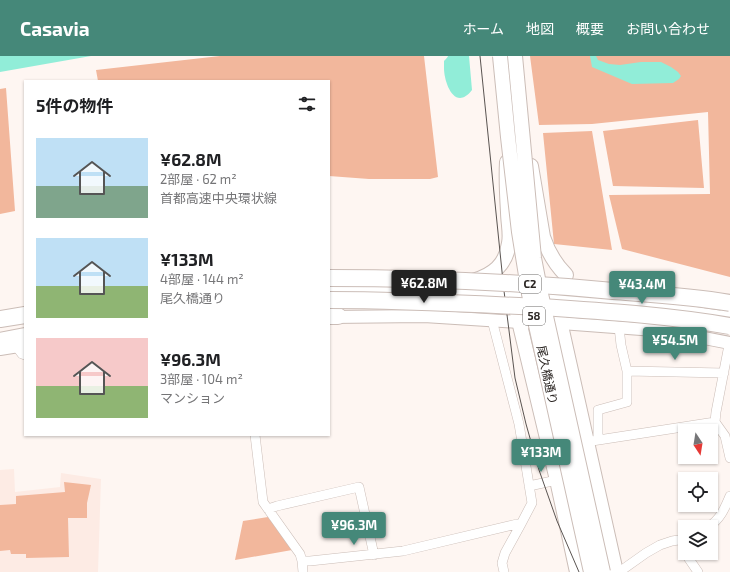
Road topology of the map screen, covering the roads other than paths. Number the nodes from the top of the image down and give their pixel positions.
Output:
1 (500, 56) edge
2 (515, 56) edge
3 (508, 137) junction
4 (523, 137) junction
5 (566, 275) joint
6 (330, 278) edge
7 (469, 283) joint
8 (330, 284) edge
9 (330, 291) edge
10 (513, 296) junction
11 (555, 299) junction
12 (330, 300) edge
13 (24, 305) edge
14 (0, 309) edge
15 (24, 311) edge
16 (0, 315) edge
17 (24, 315) edge
18 (729, 315) edge
19 (332, 316) edge
20 (0, 319) edge
21 (24, 320) edge
22 (492, 320) junction
23 (519, 322) junction
24 (561, 323) junction
25 (0, 324) edge
26 (24, 327) edge
27 (619, 327) junction
28 (0, 331) edge
29 (0, 341) edge
30 (22, 342) edge
31 (730, 343) edge
32 (0, 349) edge
33 (24, 355) edge
34 (627, 371) junction
35 (724, 373) junction
36 (715, 422) junction
37 (255, 436) edge
38 (727, 436) edge
39 (593, 440) junction
40 (730, 458) edge
41 (557, 480) junction
42 (529, 486) junction
43 (730, 496) edge
44 (268, 509) junction
45 (718, 520) edge
46 (521, 524) junction
47 (678, 540) edge
48 (374, 555) junction
49 (690, 560) edge
50 (302, 561) junction
51 (303, 572) edge
52 (504, 572) edge
53 (577, 572) edge
54 (591, 572) edge
55 (603, 572) edge
56 (617, 572) edge
57 (698, 572) edge

1 - 3 main road, 尾久橋通り / 58, bridge
2 - 4 main road, 尾久橋通り / 58, bridge
3 - 7 main road, bridge
3 - 54 main road, 尾久橋通り / 58, bridge
4 - 5 main road, bridge
4 - 55 main road, 尾久橋通り / 58, bridge
5 - 18 main road
6 - 18 highway, C2, bridge
7 - 8 main road
9 - 10 main road
10 - 11 main road
10 - 23 main road
11 - 18 main road
11 - 24 main road
12 - 18 highway, C2, bridge
13 - 14 highway
15 - 16 main road
17 - 20 highway
19 - 22 main road
21 - 25 main road
22 - 23 main road
22 - 42 street
23 - 24 main road
23 - 41 main road
24 - 27 main road
24 - 39 main road
26 - 28 highway
27 - 31 main road
27 - 34 street
29 - 30 highway
30 - 32 main road
30 - 33 street
31 - 35 street
34 - 35 street
34 - 39 street
35 - 36 street
36 - 38 street
36 - 39 street
37 - 44 street
38 - 40 street
39 - 56 main road
41 - 42 street
41 - 53 main road
42 - 46 street
43 - 45 street
44 - 48 street
44 - 50 street
46 - 48 street
46 - 52 street
47 - 56 street
48 - 50 street
49 - 57 street
50 - 51 street

